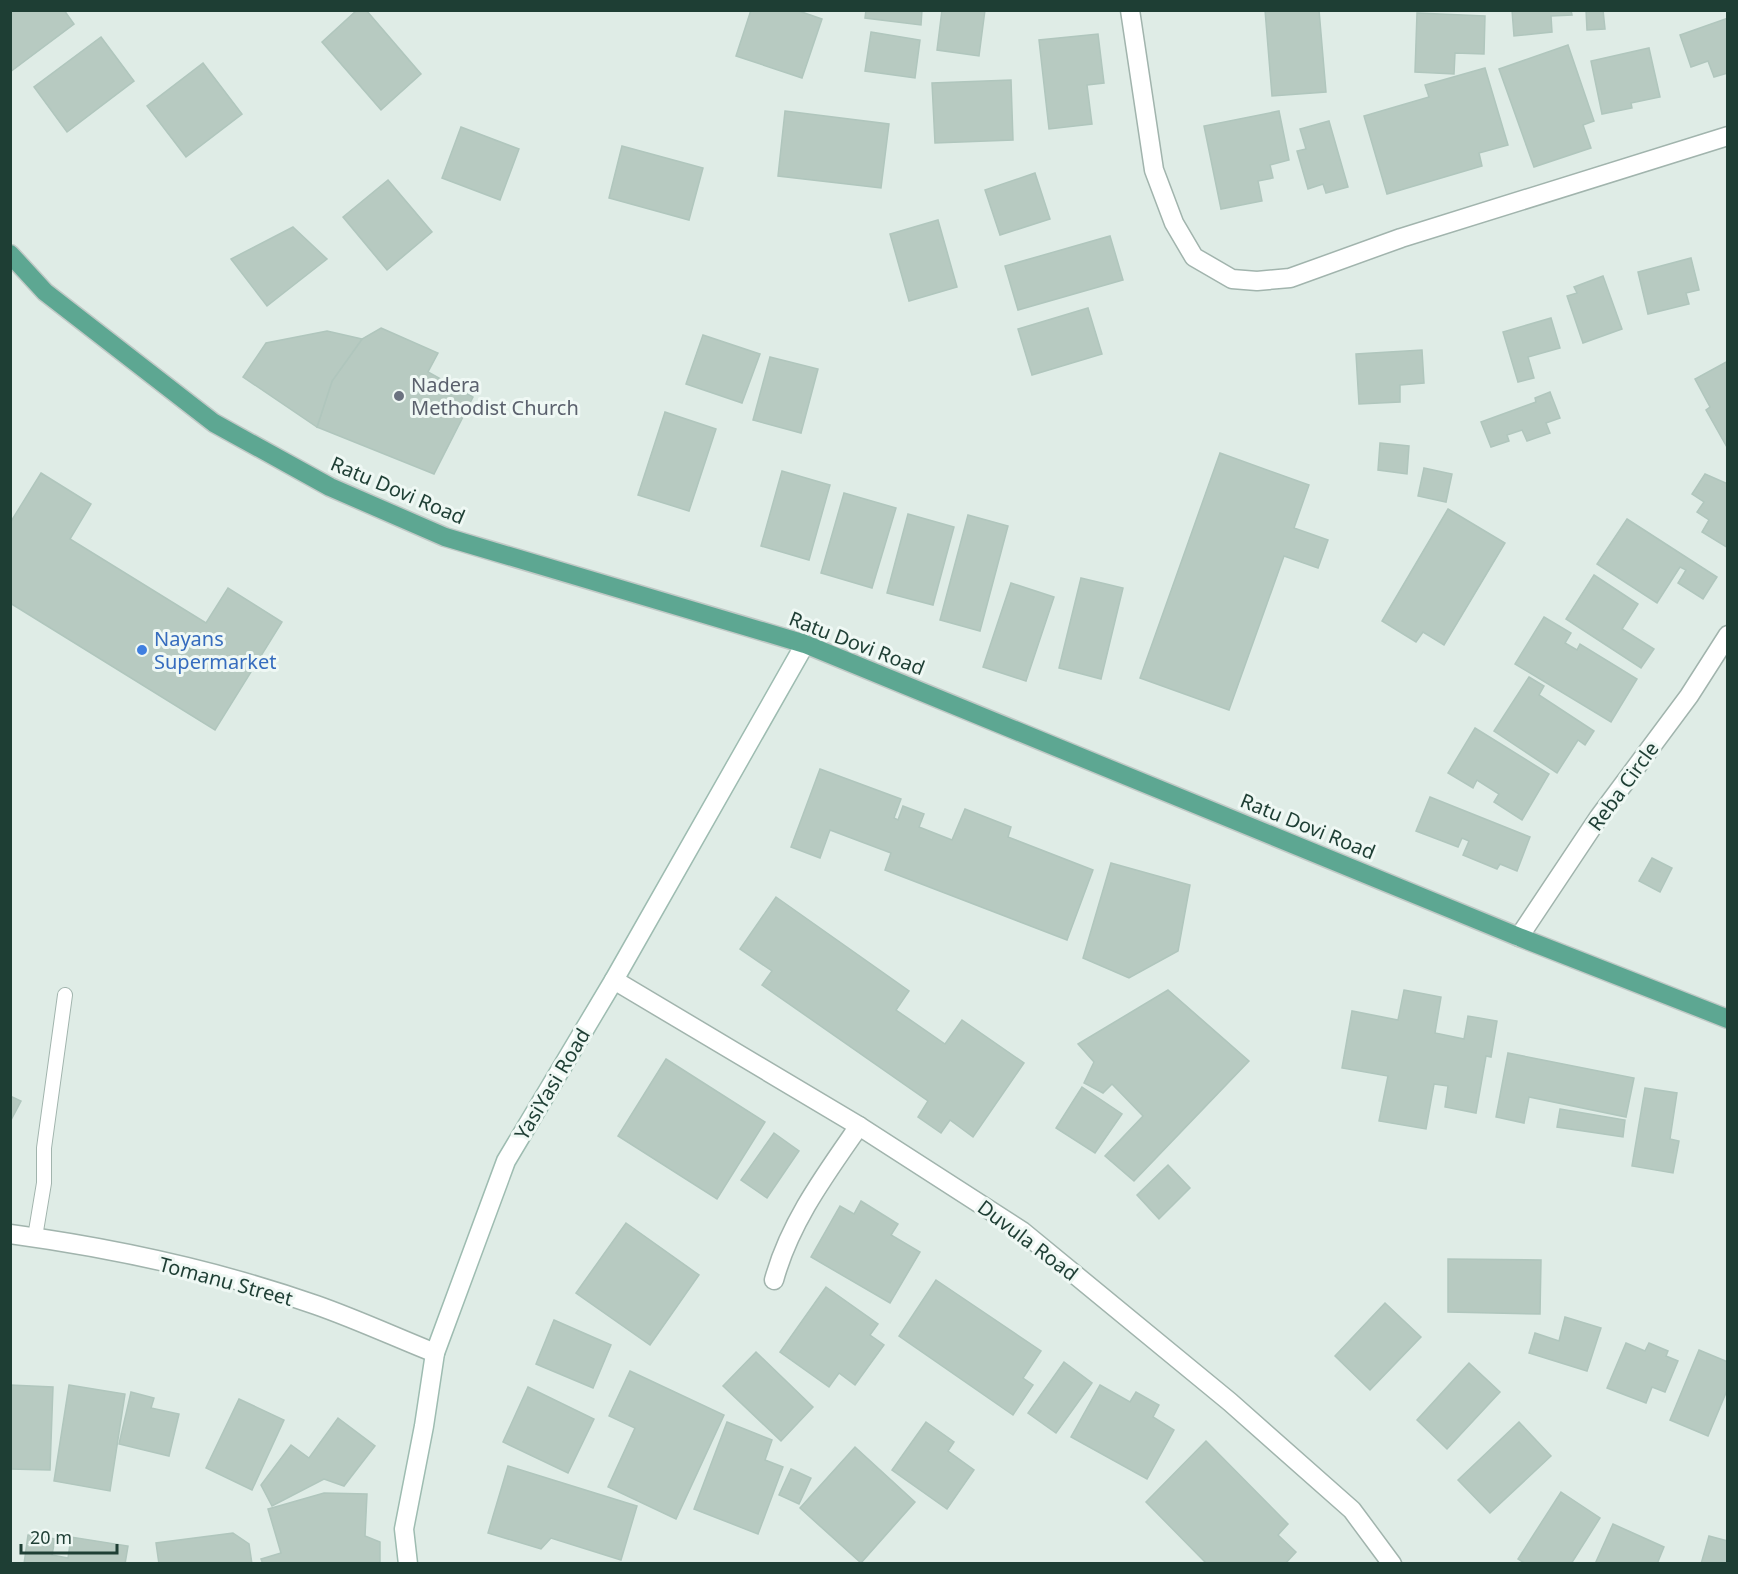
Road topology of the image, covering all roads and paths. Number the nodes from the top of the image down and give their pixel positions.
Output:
1 (1130, 10) edge
2 (1728, 136) edge
3 (10, 254) edge
4 (1728, 635) edge
5 (805, 644) junction
6 (1519, 937) junction
7 (614, 980) junction
8 (66, 995) dead end
9 (1728, 1019) edge
10 (859, 1126) junction
11 (10, 1234) edge
12 (35, 1237) junction
13 (774, 1281) dead end
14 (435, 1353) junction
15 (408, 1563) edge
16 (1392, 1563) edge

1 - 2 street
3 - 5 main road, Ratu Dovi Road
4 - 6 street, Reba Circle
5 - 6 main road, Ratu Dovi Road
5 - 7 street, YasiYasi Road
6 - 9 main road, Ratu Dovi Road
7 - 10 street, Duvula Road
7 - 14 street, YasiYasi Road
8 - 12 lane
10 - 13 street
10 - 16 street, Duvula Road
11 - 12 street, Tomanu Street
12 - 14 street, Tomanu Street
14 - 15 street, YasiYasi Road

